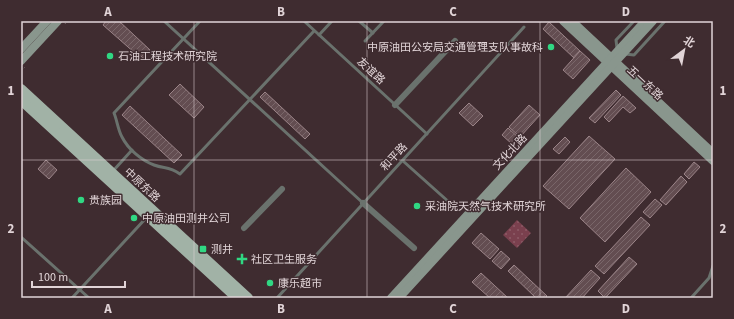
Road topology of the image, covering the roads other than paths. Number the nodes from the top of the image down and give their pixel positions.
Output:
1 (47, 21) edge
2 (58, 21) edge
3 (164, 21) edge
4 (200, 21) edge
5 (304, 21) edge
6 (332, 21) edge
7 (359, 21) edge
8 (384, 21) edge
9 (563, 21) edge
10 (572, 21) edge
11 (634, 21) edge
12 (644, 21) edge
13 (653, 21) edge
14 (665, 21) edge
15 (524, 27) dead end
16 (314, 31) junction
17 (373, 33) junction
18 (319, 35) junction
19 (183, 39) junction
20 (365, 41) dead end
21 (455, 41) dead end
22 (21, 49) edge
23 (620, 52) junction
24 (21, 61) edge
25 (611, 62) junction
26 (21, 89) edge
27 (250, 99) junction
28 (21, 100) edge
29 (395, 105) junction
30 (427, 134) junction
31 (132, 150) junction
32 (713, 153) edge
33 (403, 161) junction
34 (713, 161) edge
35 (111, 172) junction
36 (282, 189) dead end
37 (363, 203) junction
38 (450, 203) dead end
39 (148, 216) junction
40 (244, 228) dead end
41 (21, 237) edge
42 (24, 240) junction
43 (21, 244) edge
44 (414, 248) dead end
45 (713, 266) edge
46 (80, 290) junction
47 (72, 298) edge
48 (89, 298) edge
49 (237, 298) edge
50 (248, 298) edge
51 (277, 298) edge
52 (391, 298) edge
53 (399, 298) edge
54 (690, 298) edge

1 - 22 street
2 - 24 street
3 - 19 lane
4 - 19 lane
5 - 16 lane, 友谊路
6 - 18 lane
7 - 17 lane
8 - 17 lane
9 - 25 street, 五一东路
10 - 25 street, 五一东路
11 - 23 lane
12 - 23 street, 文化北路
13 - 23 street, 文化北路
14 - 23 lane
15 - 30 lane, 和平路
16 - 18 lane, 友谊路
16 - 27 lane
17 - 20 lane
18 - 29 lane, 友谊路
19 - 27 lane
19 - 31 lane
21 - 29 street
23 - 25 street, 文化北路
25 - 32 street, 五一东路
25 - 34 street, 五一东路
25 - 52 street, 文化北路
25 - 53 street, 文化北路
26 - 35 main road, 中原东路
27 - 31 lane
27 - 37 lane
28 - 39 main road, 中原东路
29 - 30 lane, 友谊路
30 - 33 lane, 和平路
31 - 35 lane
33 - 37 lane, 和平路
33 - 38 lane
35 - 50 main road, 中原东路
36 - 40 street
37 - 44 street
37 - 51 lane, 和平路
39 - 46 lane
39 - 49 main road, 中原东路
41 - 42 lane
42 - 43 lane
42 - 46 lane
45 - 54 lane
46 - 47 lane
46 - 48 lane

